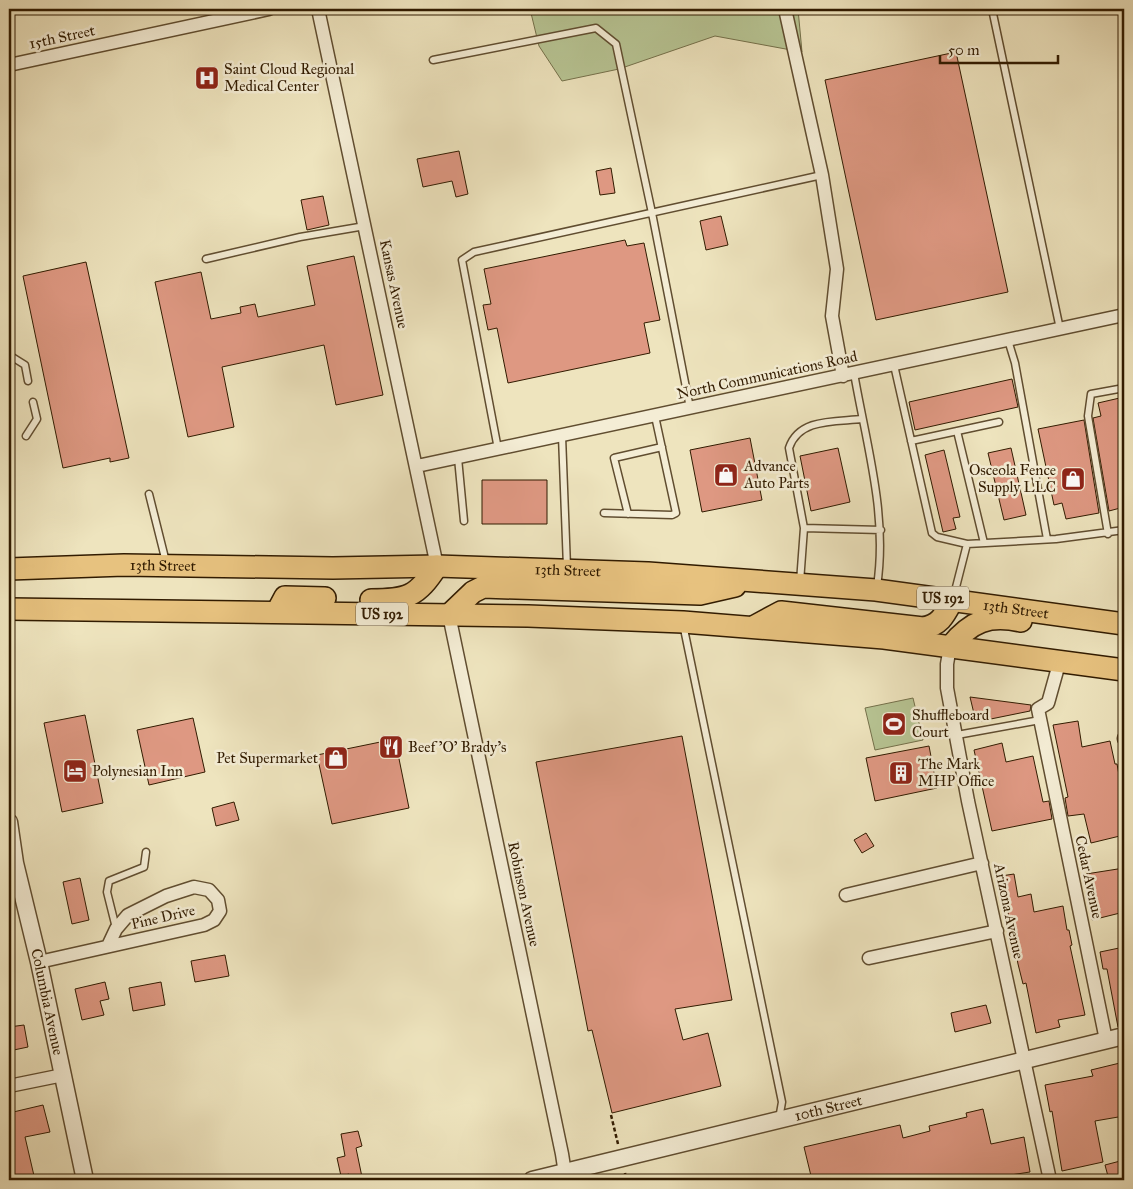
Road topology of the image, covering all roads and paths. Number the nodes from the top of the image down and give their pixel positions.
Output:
1 (269, 9) edge
2 (318, 9) edge
3 (785, 9) edge
4 (992, 9) edge
5 (433, 60) dead end
6 (9, 65) edge
7 (822, 175) junction
8 (652, 213) junction
9 (365, 226) junction
10 (206, 259) dead end
11 (1124, 315) edge
12 (1060, 329) junction
13 (1008, 340) junction
14 (9, 355) edge
15 (894, 365) junction
16 (848, 374) junction
17 (28, 381) dead end
18 (1124, 388) edge
19 (33, 402) dead end
20 (690, 408) junction
21 (655, 416) junction
22 (862, 419) junction
23 (999, 422) dead end
24 (957, 431) junction
25 (26, 436) dead end
26 (562, 436) junction
27 (911, 441) junction
28 (662, 447) junction
29 (498, 449) junction
30 (458, 458) junction
31 (417, 466) junction
32 (149, 494) dead end
33 (604, 513) dead end
34 (628, 514) junction
35 (464, 521) dead end
36 (804, 528) junction
37 (881, 530) junction
38 (1124, 530) edge
39 (1108, 534) junction
40 (1047, 539) junction
41 (984, 543) junction
42 (967, 544) junction
43 (167, 566) junction
44 (437, 566) junction
45 (9, 569) edge
46 (567, 571) junction
47 (760, 580) junction
48 (800, 584) junction
49 (876, 590) junction
50 (954, 599) junction
51 (9, 609) edge
52 (277, 612) junction
53 (449, 614) junction
54 (1068, 615) junction
55 (683, 622) junction
56 (1124, 624) edge
57 (755, 626) junction
58 (950, 647) junction
59 (1060, 660) junction
60 (1124, 670) edge
61 (1040, 720) junction
62 (957, 735) junction
63 (9, 828) edge
64 (146, 852) dead end
65 (982, 863) junction
66 (846, 895) dead end
67 (116, 929) junction
68 (997, 931) junction
69 (108, 946) junction
70 (869, 958) dead end
71 (39, 962) junction
72 (1124, 1036) edge
73 (1106, 1040) junction
74 (1026, 1060) junction
75 (63, 1075) junction
76 (9, 1086) edge
77 (779, 1120) junction
78 (565, 1176) edge
79 (85, 1180) edge
80 (532, 1180) edge
81 (1050, 1180) edge

1 - 6 street, 15th Street
2 - 9 street, Kansas Avenue
3 - 7 street
4 - 12 lane
5 - 8 lane
7 - 8 lane
7 - 16 street
8 - 20 lane
8 - 29 lane
9 - 10 lane
9 - 31 street, Kansas Avenue
11 - 12 street, North Communications Road
12 - 13 street, North Communications Road
13 - 15 street, North Communications Road
13 - 40 lane
14 - 17 lane
15 - 16 street, North Communications Road
15 - 27 lane
16 - 20 street, North Communications Road
16 - 22 lane
18 - 39 lane
19 - 25 lane
20 - 21 street, North Communications Road
21 - 26 street, North Communications Road
21 - 28 lane
22 - 36 lane
22 - 37 lane
23 - 24 lane
24 - 27 lane
24 - 41 lane
26 - 29 street, North Communications Road
26 - 46 lane
27 - 42 lane
28 - 34 lane
28 - 34 lane
29 - 30 street, North Communications Road
30 - 31 street, North Communications Road
30 - 35 lane
31 - 44 street, Kansas Avenue
32 - 43 lane
33 - 34 lane
36 - 37 lane
36 - 48 lane
37 - 49 lane
38 - 39 lane
39 - 40 lane
40 - 41 lane
41 - 42 lane
42 - 50 lane
43 - 44 highway, 13th Street / US 192
43 - 45 highway, 13th Street / US 192
44 - 46 highway, 13th Street / US 192
44 - 52 highway
46 - 47 highway, 13th Street / US 192
47 - 48 highway, 13th Street / US 192
47 - 53 highway
48 - 49 highway, 13th Street / US 192
49 - 50 highway, 13th Street / US 192
50 - 54 highway, 13th Street / US 192
50 - 57 highway
51 - 52 highway, US 192
52 - 53 highway, US 192
53 - 55 highway, US 192
53 - 78 street, Robinson Avenue
54 - 56 highway, 13th Street / US 192
54 - 58 highway
55 - 57 highway, US 192
55 - 77 lane
57 - 58 highway, US 192
58 - 59 highway, US 192
58 - 62 street, Arizona Avenue
59 - 60 highway, US 192
59 - 61 street
61 - 62 lane
61 - 73 street, Cedar Avenue
62 - 65 street, Arizona Avenue
63 - 71 street, Columbia Avenue
64 - 67 lane
65 - 66 street
65 - 68 street, Arizona Avenue
67 - 69 street, Pine Drive
67 - 69 street, Pine Drive
68 - 70 street
68 - 74 street, Arizona Avenue
69 - 71 street, Pine Drive
71 - 75 street, Columbia Avenue
72 - 73 street, 10th Street
73 - 74 street, 10th Street
74 - 77 street, 10th Street
74 - 81 street, Arizona Avenue
75 - 76 street
75 - 79 street, Columbia Avenue
77 - 78 street, 10th Street
78 - 80 street, 10th Street

